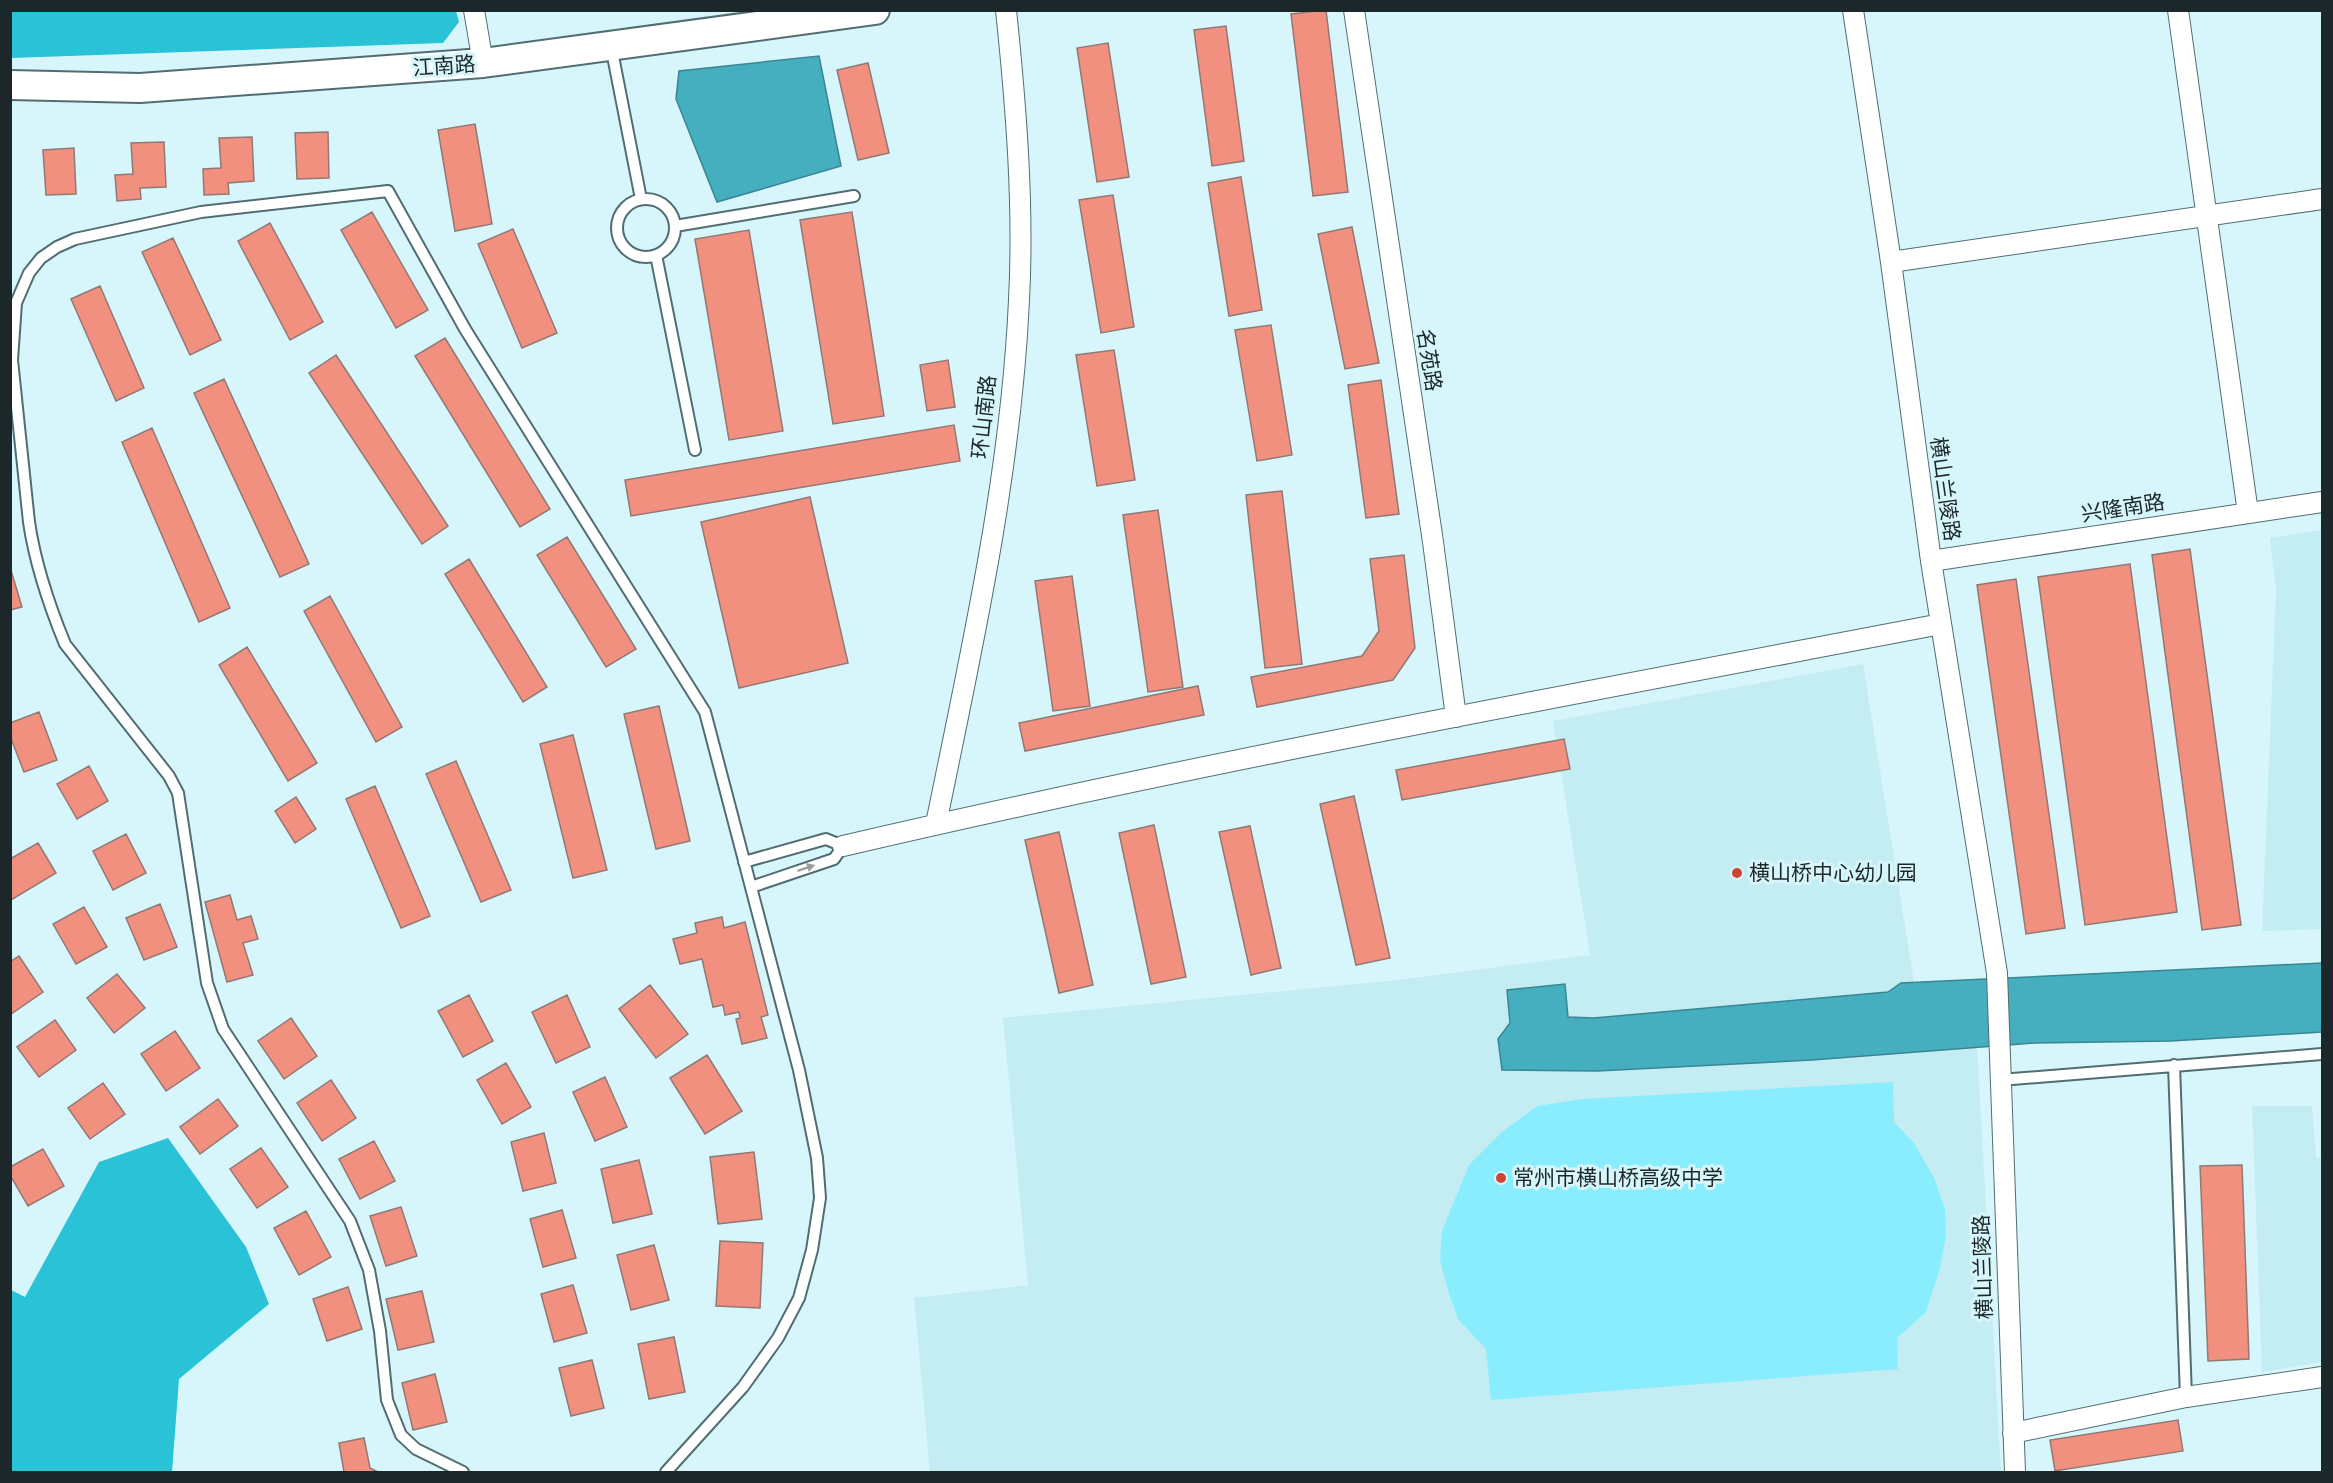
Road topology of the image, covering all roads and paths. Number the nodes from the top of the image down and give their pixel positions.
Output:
1 (474, 10) edge
2 (875, 10) edge
3 (1006, 10) edge
4 (1354, 10) edge
5 (1853, 10) edge
6 (2178, 10) edge
7 (611, 44) junction
8 (483, 63) junction
9 (10, 85) edge
10 (854, 196) dead end
11 (640, 199) junction
12 (2322, 199) edge
13 (2206, 217) junction
14 (675, 226) junction
15 (656, 255) junction
16 (1891, 262) junction
17 (13, 304) edge
18 (695, 450) dead end
19 (2322, 501) edge
20 (2248, 513) junction
21 (1930, 561) junction
22 (1941, 624) junction
23 (1456, 717) junction
24 (936, 824) junction
25 (843, 846) junction
26 (744, 862) junction
27 (751, 887) junction
28 (2322, 1054) edge
29 (2174, 1065) junction
30 (2000, 1080) junction
31 (2322, 1377) edge
32 (2186, 1397) junction
33 (2013, 1433) junction
34 (464, 1473) edge
35 (666, 1473) edge
36 (2015, 1473) edge

1 - 8 street
2 - 7 main road, 江南路
3 - 24 street, 环山南路
4 - 23 street, 名苑路
5 - 16 street, 横山兰陵路
6 - 13 street
7 - 8 main road, 江南路
7 - 11 lane
8 - 9 main road, 江南路
10 - 14 lane
11 - 14 lane
11 - 15 lane
12 - 13 street
13 - 16 street
13 - 20 street
14 - 15 lane
15 - 18 lane
16 - 21 street, 横山兰陵路
17 - 26 lane
17 - 34 lane
19 - 20 street, 兴隆南路
20 - 21 street, 兴隆南路
21 - 22 street, 横山兰陵路
22 - 23 street
22 - 30 street, 横山兰陵路
23 - 24 street
24 - 25 street
25 - 26 lane
27 -> 25 lane
26 - 27 lane
27 - 35 lane
28 - 29 lane
29 - 30 lane
29 - 32 lane
30 - 33 street, 横山兰陵路
31 - 32 street
32 - 33 street
33 - 36 street, 横山兰陵路

